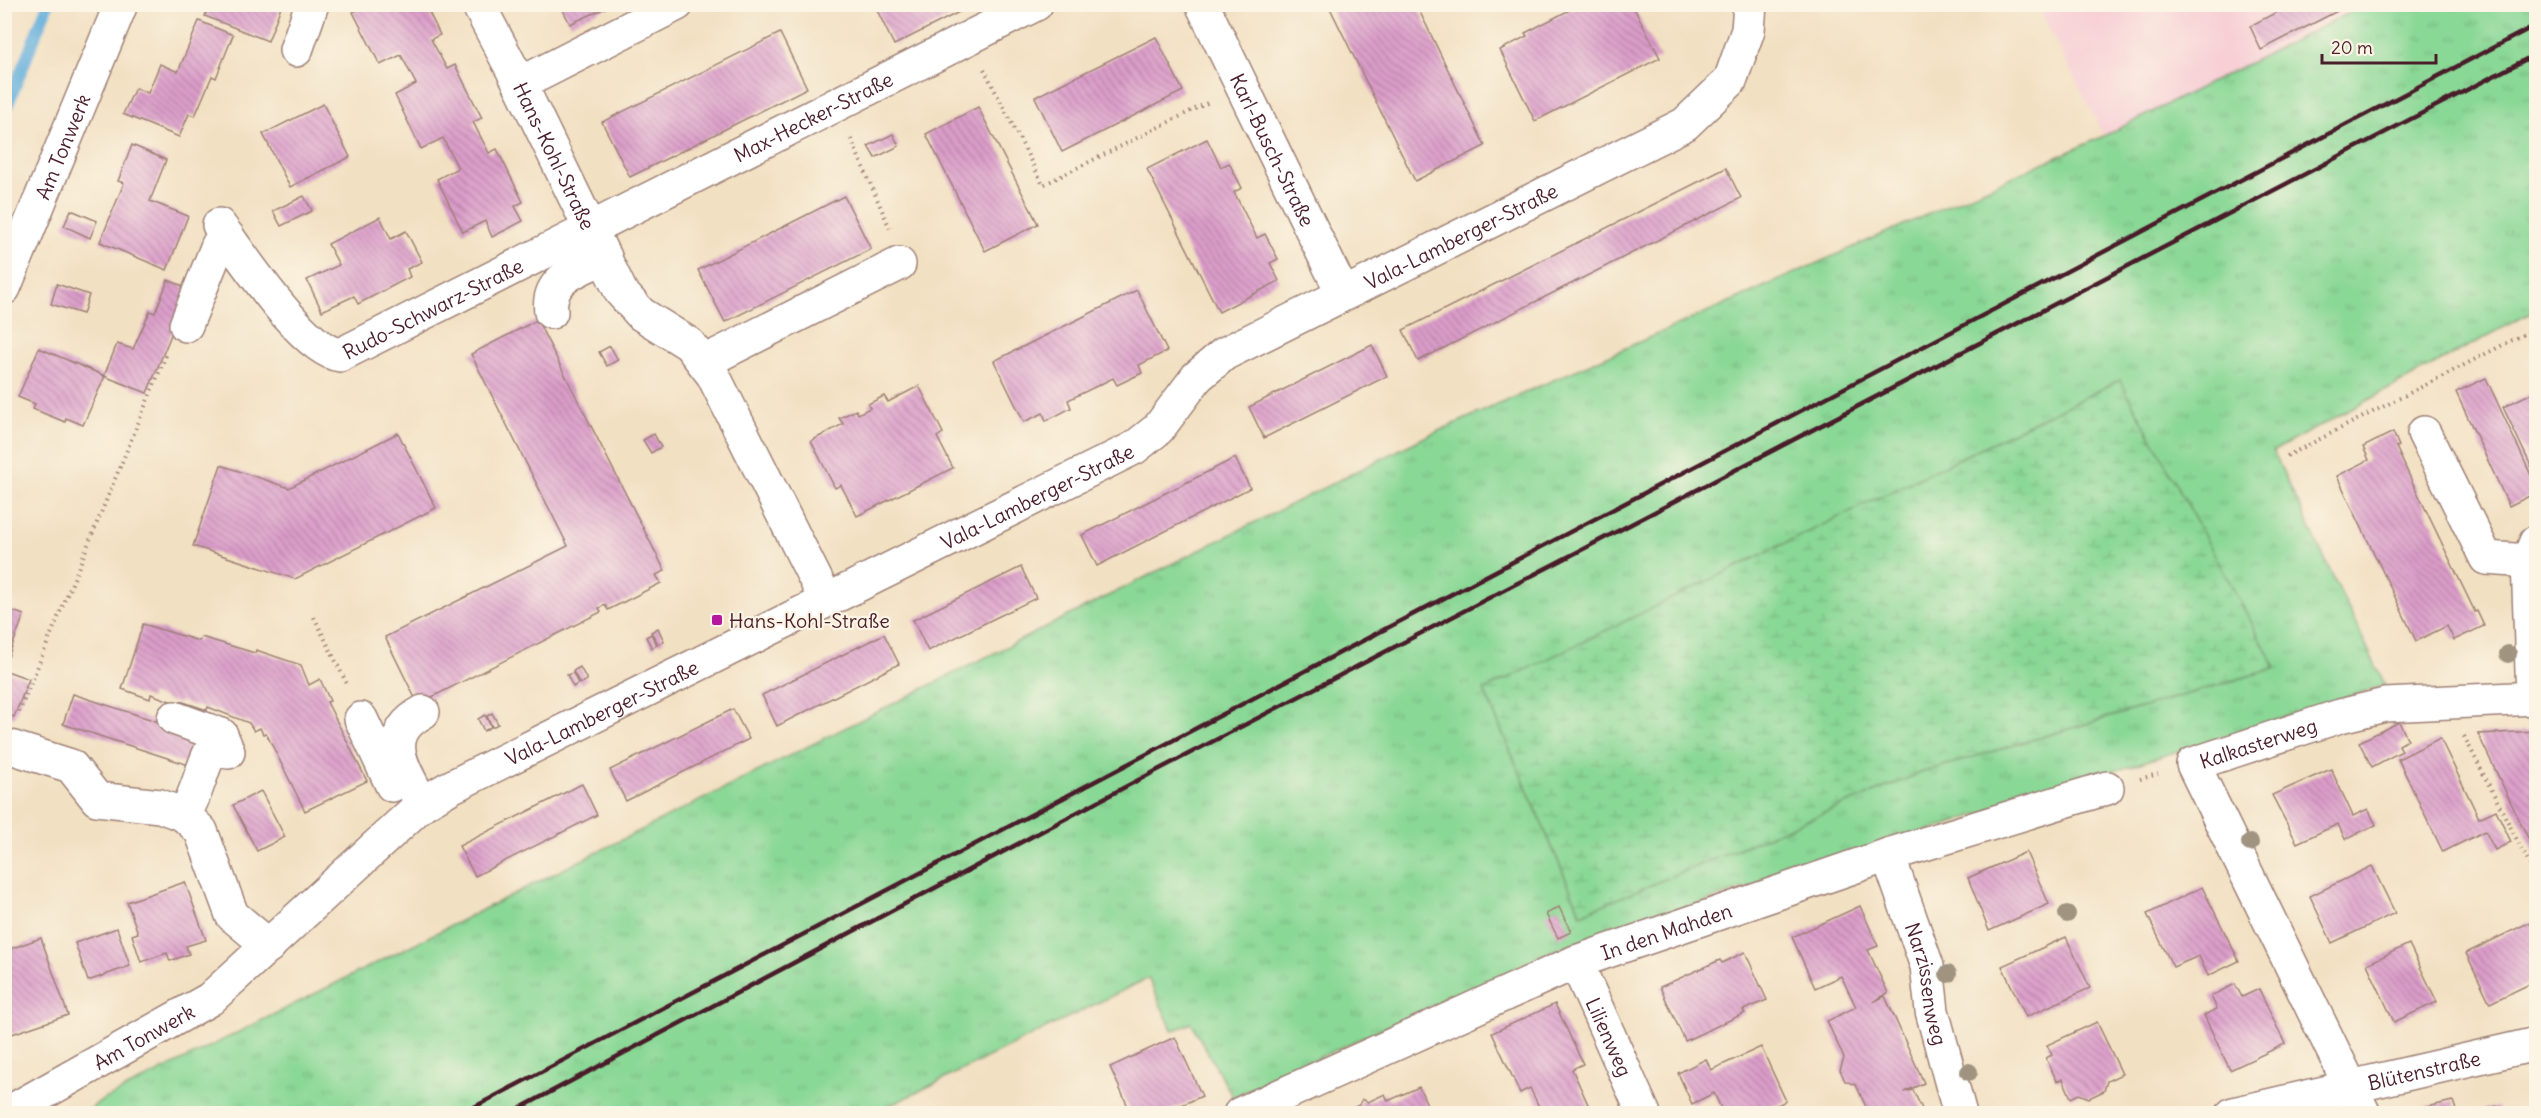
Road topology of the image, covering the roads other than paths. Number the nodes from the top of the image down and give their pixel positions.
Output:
1 (121, 4) edge
2 (312, 4) edge
3 (478, 4) edge
4 (677, 4) edge
5 (1036, 4) edge
6 (1202, 4) edge
7 (1750, 4) edge
8 (296, 50) dead end
9 (520, 84) junction
10 (590, 228) junction
11 (605, 257) junction
12 (899, 264) road end
13 (4, 288) edge
14 (1343, 294) junction
15 (551, 312) dead end
16 (186, 323) road end
17 (704, 362) junction
18 (2424, 433) dead end
19 (2532, 552) edge
20 (826, 600) junction
21 (2535, 698) edge
22 (423, 712) dead end
23 (174, 718) dead end
24 (362, 722) road end
25 (6, 746) edge
26 (2107, 788) road end
27 (418, 807) junction
28 (184, 815) junction
29 (1888, 855) junction
30 (269, 946) junction
31 (1576, 962) junction
32 (2536, 1044) edge
33 (2358, 1101) edge
34 (6, 1113) edge
35 (1240, 1113) edge
36 (1644, 1113) edge
37 (1960, 1113) edge
38 (2239, 1113) edge

1 - 13 street, Am Tonwerk
2 - 8 street
3 - 9 street, Hans-Kohl-Straße
4 - 9 street
5 - 10 street, Max-Hecker-Straße
6 - 14 street, Karl-Busch-Straße
7 - 14 street, Vala-Lamberger-Straße
9 - 10 street, Hans-Kohl-Straße
10 - 11 street, Hans-Kohl-Straße
10 - 16 street, Rudo-Schwarz-Straße
11 - 15 street
11 - 17 street, Hans-Kohl-Straße
12 - 17 street
14 - 20 street, Vala-Lamberger-Straße
17 - 20 street, Hans-Kohl-Straße
18 - 19 street
19 - 21 street
20 - 27 street, Vala-Lamberger-Straße
21 - 33 street, Kalkasterweg
22 - 27 street
23 - 28 street
24 - 27 street
25 - 28 street
26 - 29 street, In den Mahden
27 - 30 street, Vala-Lamberger-Straße
28 - 30 street
29 - 31 street, In den Mahden
29 - 37 street, Narzissenweg
30 - 34 street, Am Tonwerk
31 - 35 street, In den Mahden
31 - 36 street, Lilienweg
32 - 33 street, Blütenstraße
33 - 38 street, Blütenstraße

